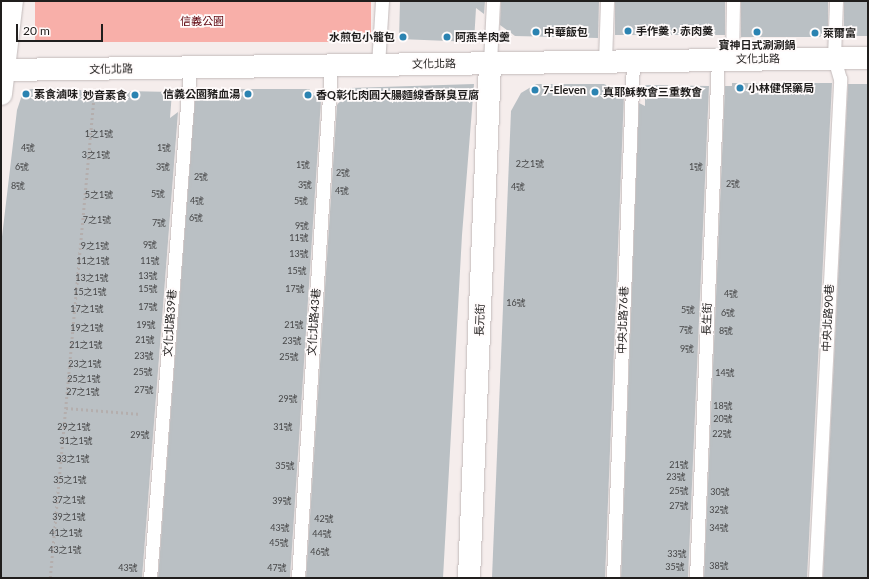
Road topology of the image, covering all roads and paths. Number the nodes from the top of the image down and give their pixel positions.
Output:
1 (12, 1) edge
2 (382, 1) edge
3 (493, 1) edge
4 (607, 1) edge
5 (733, 1) edge
6 (836, 1) edge
7 (834, 58) junction
8 (868, 58) edge
9 (725, 60) junction
10 (633, 61) junction
11 (605, 62) junction
12 (490, 63) junction
13 (378, 64) junction
14 (331, 66) junction
15 (190, 67) junction
16 (96, 69) junction
17 (2, 70) edge
18 (1, 94) edge
19 (66, 408) junction
20 (163, 415) junction
21 (50, 578) edge
22 (150, 578) edge
23 (298, 578) edge
24 (469, 578) edge
25 (613, 578) edge
26 (696, 578) edge
27 (815, 578) edge

1 - 17 street
2 - 13 lane
3 - 12 lane
4 - 11 lane
5 - 9 lane, 長生街
6 - 7 lane, 中央北路90巷
7 - 8 street, 文化北路
7 - 9 street, 文化北路
7 - 27 lane, 中央北路90巷
9 - 10 street, 文化北路
9 - 26 lane, 長生街
10 - 11 street, 文化北路
10 - 25 lane, 中央北路76巷
11 - 12 street, 文化北路
12 - 13 street, 文化北路
12 - 24 street, 長元街
13 - 14 street, 文化北路
14 - 15 street, 文化北路
14 - 23 lane, 文化北路43巷
15 - 16 street, 文化北路
15 - 20 lane, 文化北路39巷
16 - 17 street, 文化北路
16 - 19 path
17 - 18 street
19 - 20 path
19 - 21 path
20 - 22 lane, 文化北路39巷

